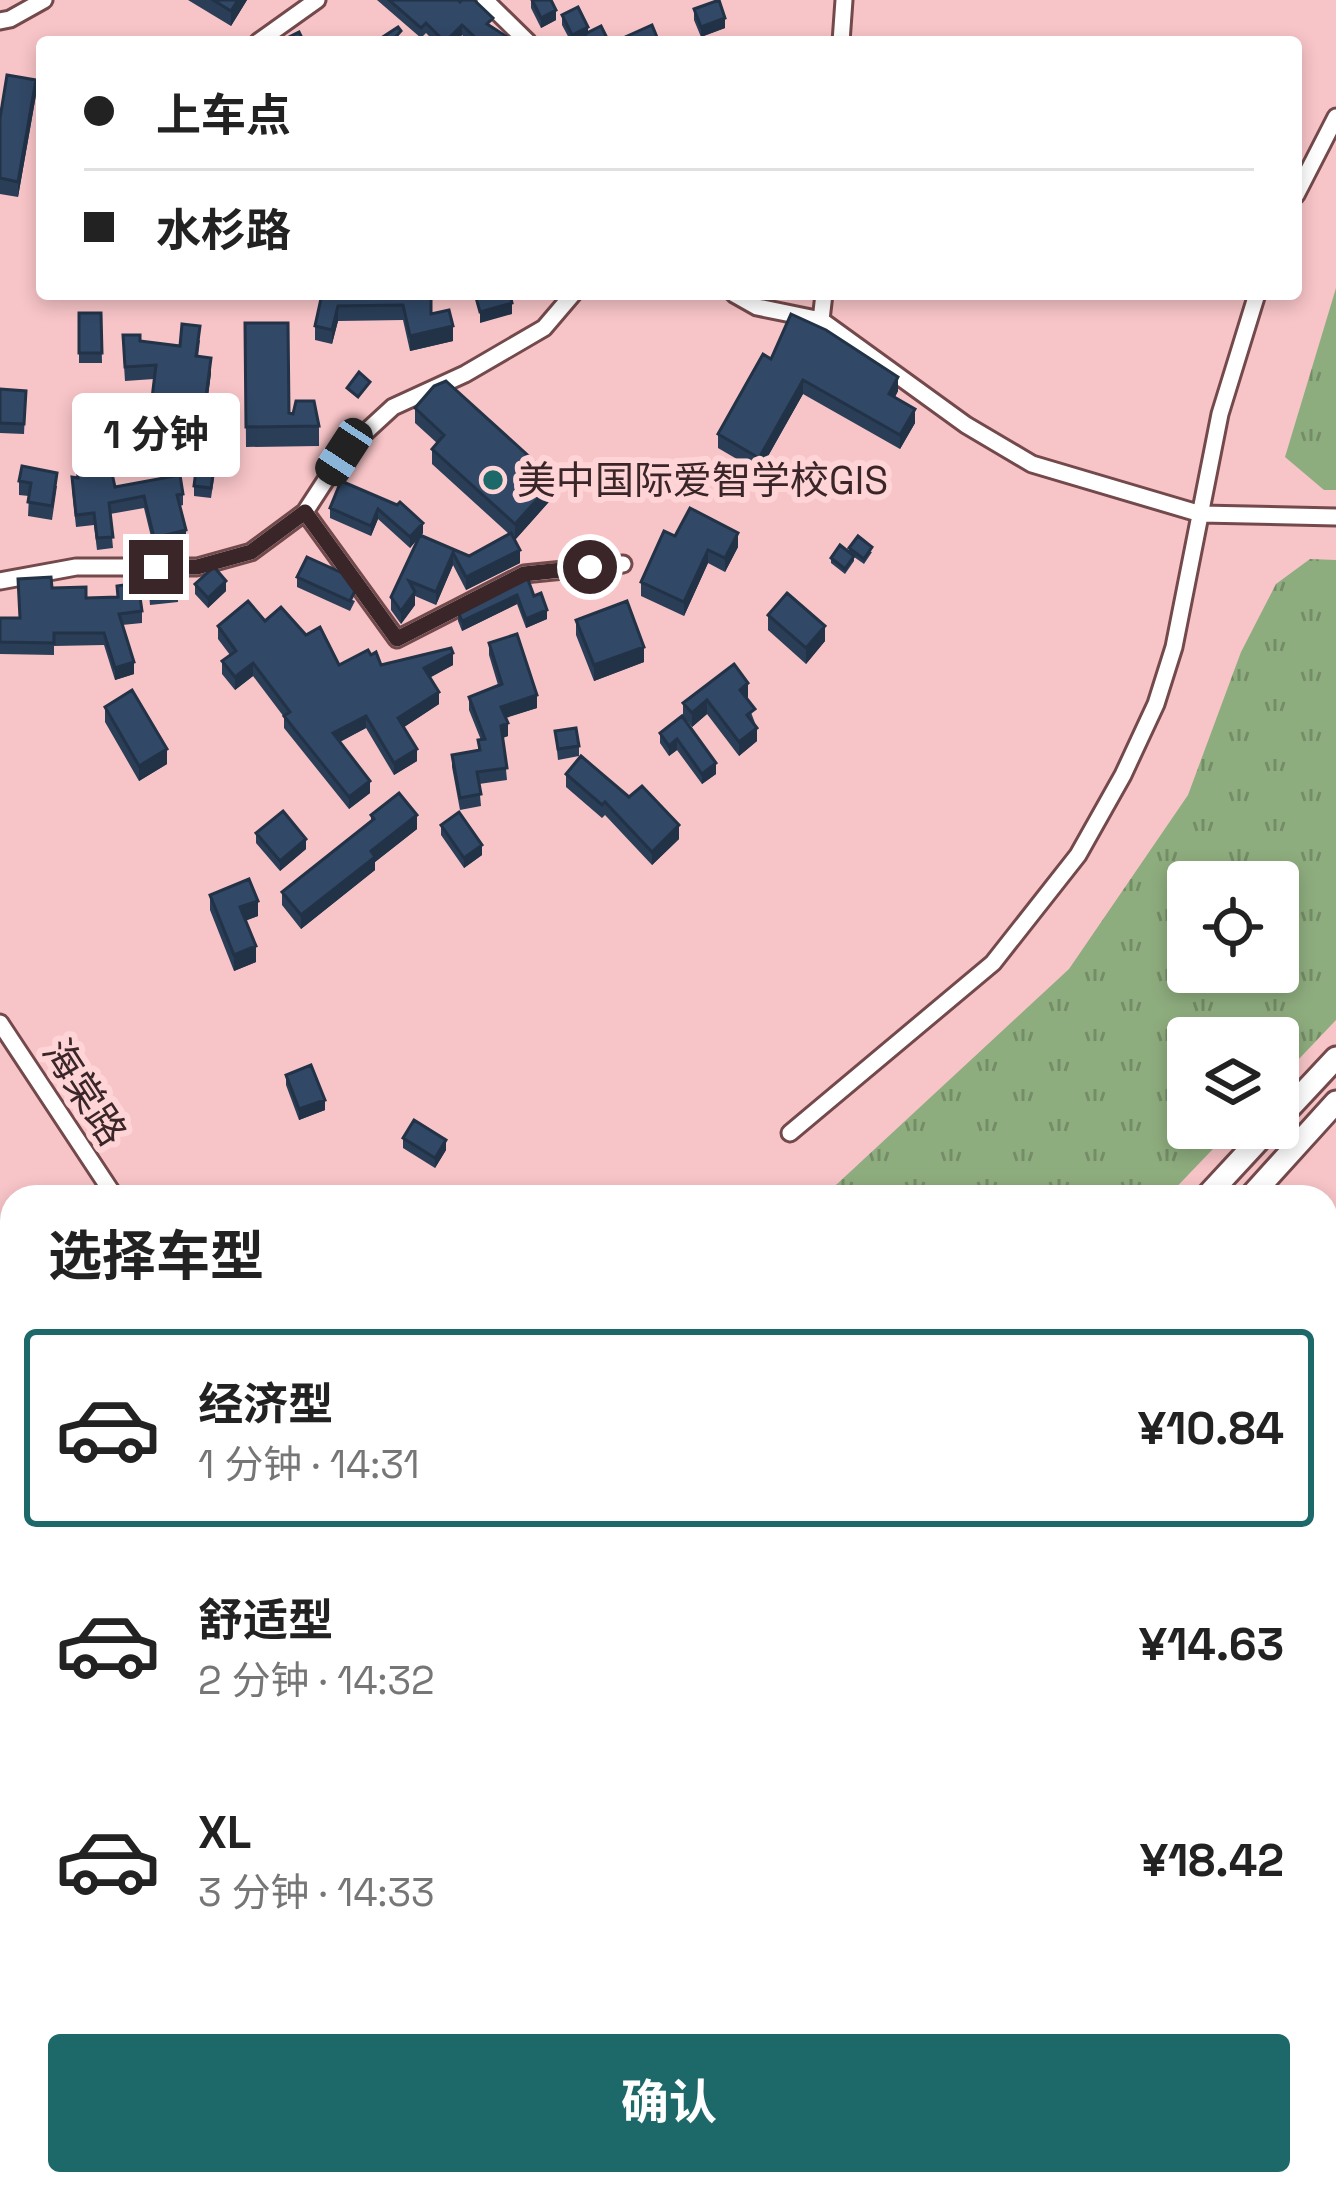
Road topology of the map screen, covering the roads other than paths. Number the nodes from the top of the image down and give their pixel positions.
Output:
1 (44, 0) edge
2 (317, 0) edge
3 (484, 0) edge
4 (844, 0) edge
5 (3, 24) edge
6 (266, 36) edge
7 (522, 36) edge
8 (841, 36) edge
9 (1336, 117) edge
10 (1302, 183) edge
11 (568, 300) edge
12 (745, 300) edge
13 (823, 300) edge
14 (1256, 300) edge
15 (821, 320) junction
16 (305, 512) junction
17 (1201, 514) junction
18 (1336, 517) edge
19 (623, 564) dead end
20 (0, 581) edge
21 (0, 1023) edge
22 (1336, 1058) edge
23 (1299, 1098) edge
24 (1336, 1102) edge
25 (790, 1133) dead end
26 (1251, 1149) edge
27 (107, 1185) edge
28 (1217, 1185) edge
29 (1261, 1185) edge

1 - 5 street
2 - 6 street
3 - 7 street
4 - 8 street
9 - 10 street
11 - 16 street
12 - 15 street
13 - 15 street
14 - 17 street
15 - 17 street
16 - 19 street
16 - 20 street
17 - 18 street
17 - 25 street
21 - 27 street, 海棠路
22 - 23 street
24 - 29 street
26 - 28 street

